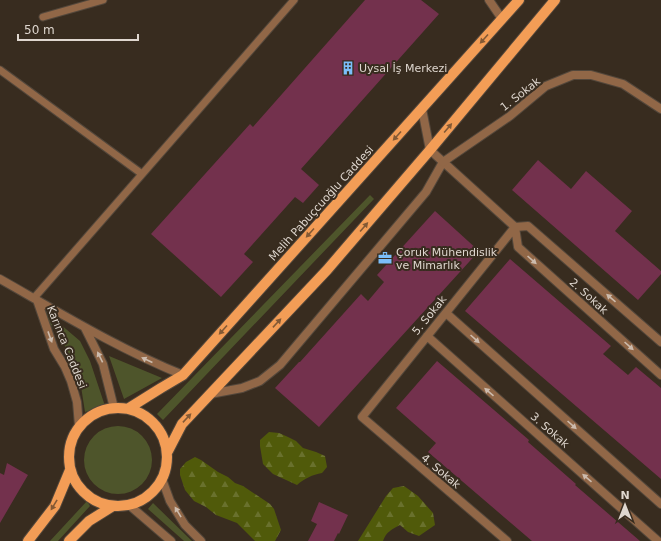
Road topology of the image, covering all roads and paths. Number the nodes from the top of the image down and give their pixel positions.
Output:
1 (103, 0) edge
2 (294, 0) edge
3 (489, 0) edge
4 (519, 0) edge
5 (555, 0) edge
6 (43, 17) dead end
7 (502, 20) junction
8 (0, 70) edge
9 (422, 108) junction
10 (661, 109) edge
11 (430, 150) junction
12 (443, 162) junction
13 (142, 174) junction
14 (515, 227) junction
15 (0, 279) edge
16 (35, 299) junction
17 (446, 313) junction
18 (85, 328) junction
19 (427, 336) junction
20 (661, 342) edge
21 (183, 375) junction
22 (661, 375) edge
23 (210, 394) junction
24 (114, 408) junction
25 (129, 408) junction
26 (362, 418) joint
27 (79, 426) junction
28 (168, 451) junction
29 (70, 470) junction
30 (162, 479) junction
31 (661, 504) edge
32 (129, 505) junction
33 (113, 506) junction
34 (28, 541) edge
35 (69, 541) edge
36 (171, 541) edge
37 (201, 541) edge
38 (507, 541) edge
39 (658, 541) edge

1 - 6 lane
2 - 13 lane
3 - 7 street
4 - 7 main road, Melih Pabuçcuoğlu Caddesi
11 -> 5 main road
7 -> 9 main road, Melih Pabuçcuoğlu Caddesi
8 - 13 lane
9 - 11 street
9 -> 21 main road, Melih Pabuçcuoğlu Caddesi
10 - 12 street, 1. Sokak
11 - 12 street
23 -> 11 main road
12 - 14 street
12 - 23 street
13 - 16 lane
14 - 17 street, 5. Sokak
20 -> 14 street, 2. Sokak
14 -> 22 street, 2. Sokak
15 - 16 street, Karınca Caddesi
16 - 18 street, Karınca Caddesi
16 -> 27 street, Karınca Caddesi
17 - 19 street, 5. Sokak
17 -> 31 street, 3. Sokak
21 -> 18 street, Karınca Caddesi
24 -> 18 street
19 - 26 street, 5. Sokak
39 -> 19 street, 3. Sokak
21 - 25 main road, Melih Pabuçcuoğlu Caddesi
28 -> 23 main road
24 - 25 main road
24 - 27 main road
25 - 28 main road
26 - 38 street, 4. Sokak
27 - 29 main road
28 - 30 main road
29 - 33 main road
29 -> 34 main road
30 - 32 main road
37 -> 30 street
32 - 33 main road
32 - 36 street
33 - 35 main road

